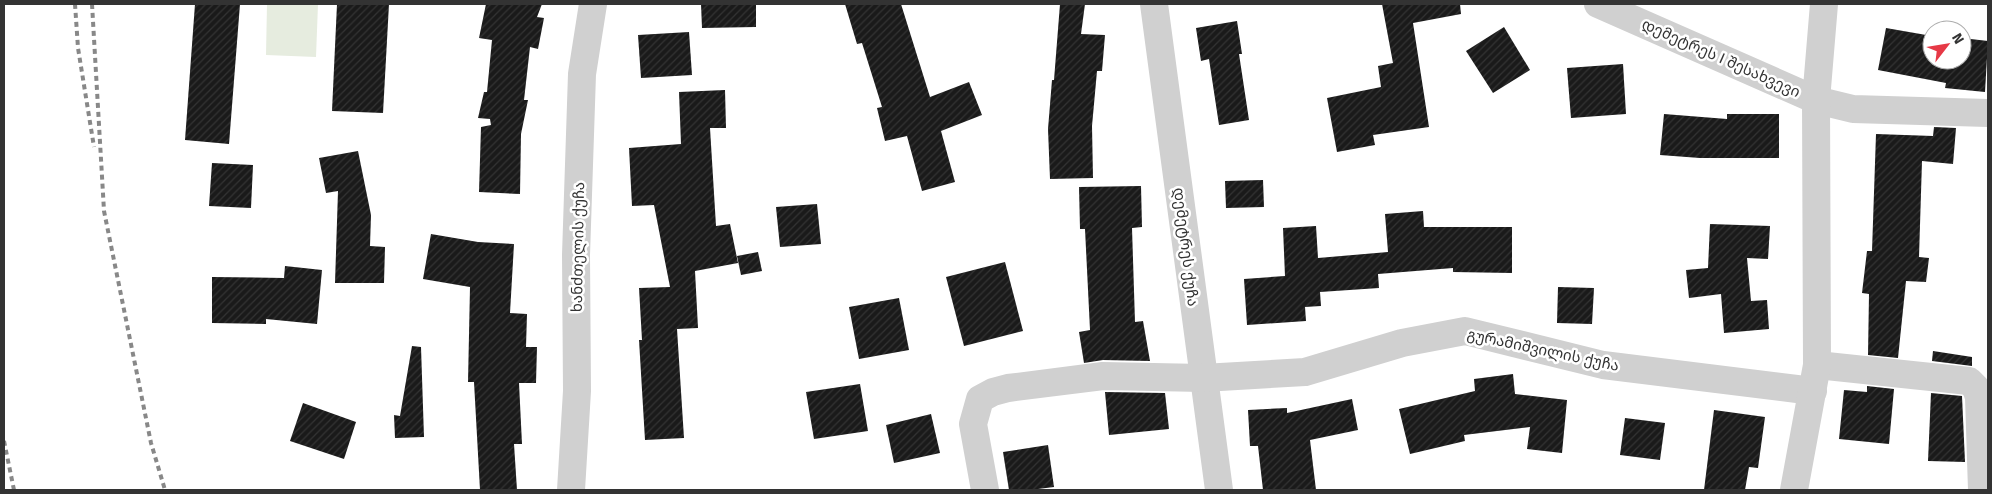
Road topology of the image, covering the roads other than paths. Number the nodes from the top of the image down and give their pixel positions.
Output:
1 (592, 4) edge
2 (1154, 4) edge
3 (1598, 4) edge
4 (1824, 4) edge
5 (1816, 100) junction
6 (1988, 112) edge
7 (1817, 365) junction
8 (1204, 378) junction
9 (1813, 391) junction
10 (571, 490) edge
11 (985, 490) edge
12 (1219, 490) edge
13 (1794, 490) edge
14 (1982, 490) edge

1 - 10 street, ხანძთელის ქუჩა
2 - 8 street, დემეტრეს ქუჩა
3 - 5 street, დემეტრეს I შესახვევი
4 - 5 street
5 - 6 street, დემეტრეს I შესახვევი
5 - 7 street
7 - 9 street
7 - 14 street
8 - 9 street, გურამიშვილის ქუჩა
8 - 11 street, გურამიშვილის ქუჩა
8 - 12 street, დემეტრეს ქუჩა
9 - 13 street

